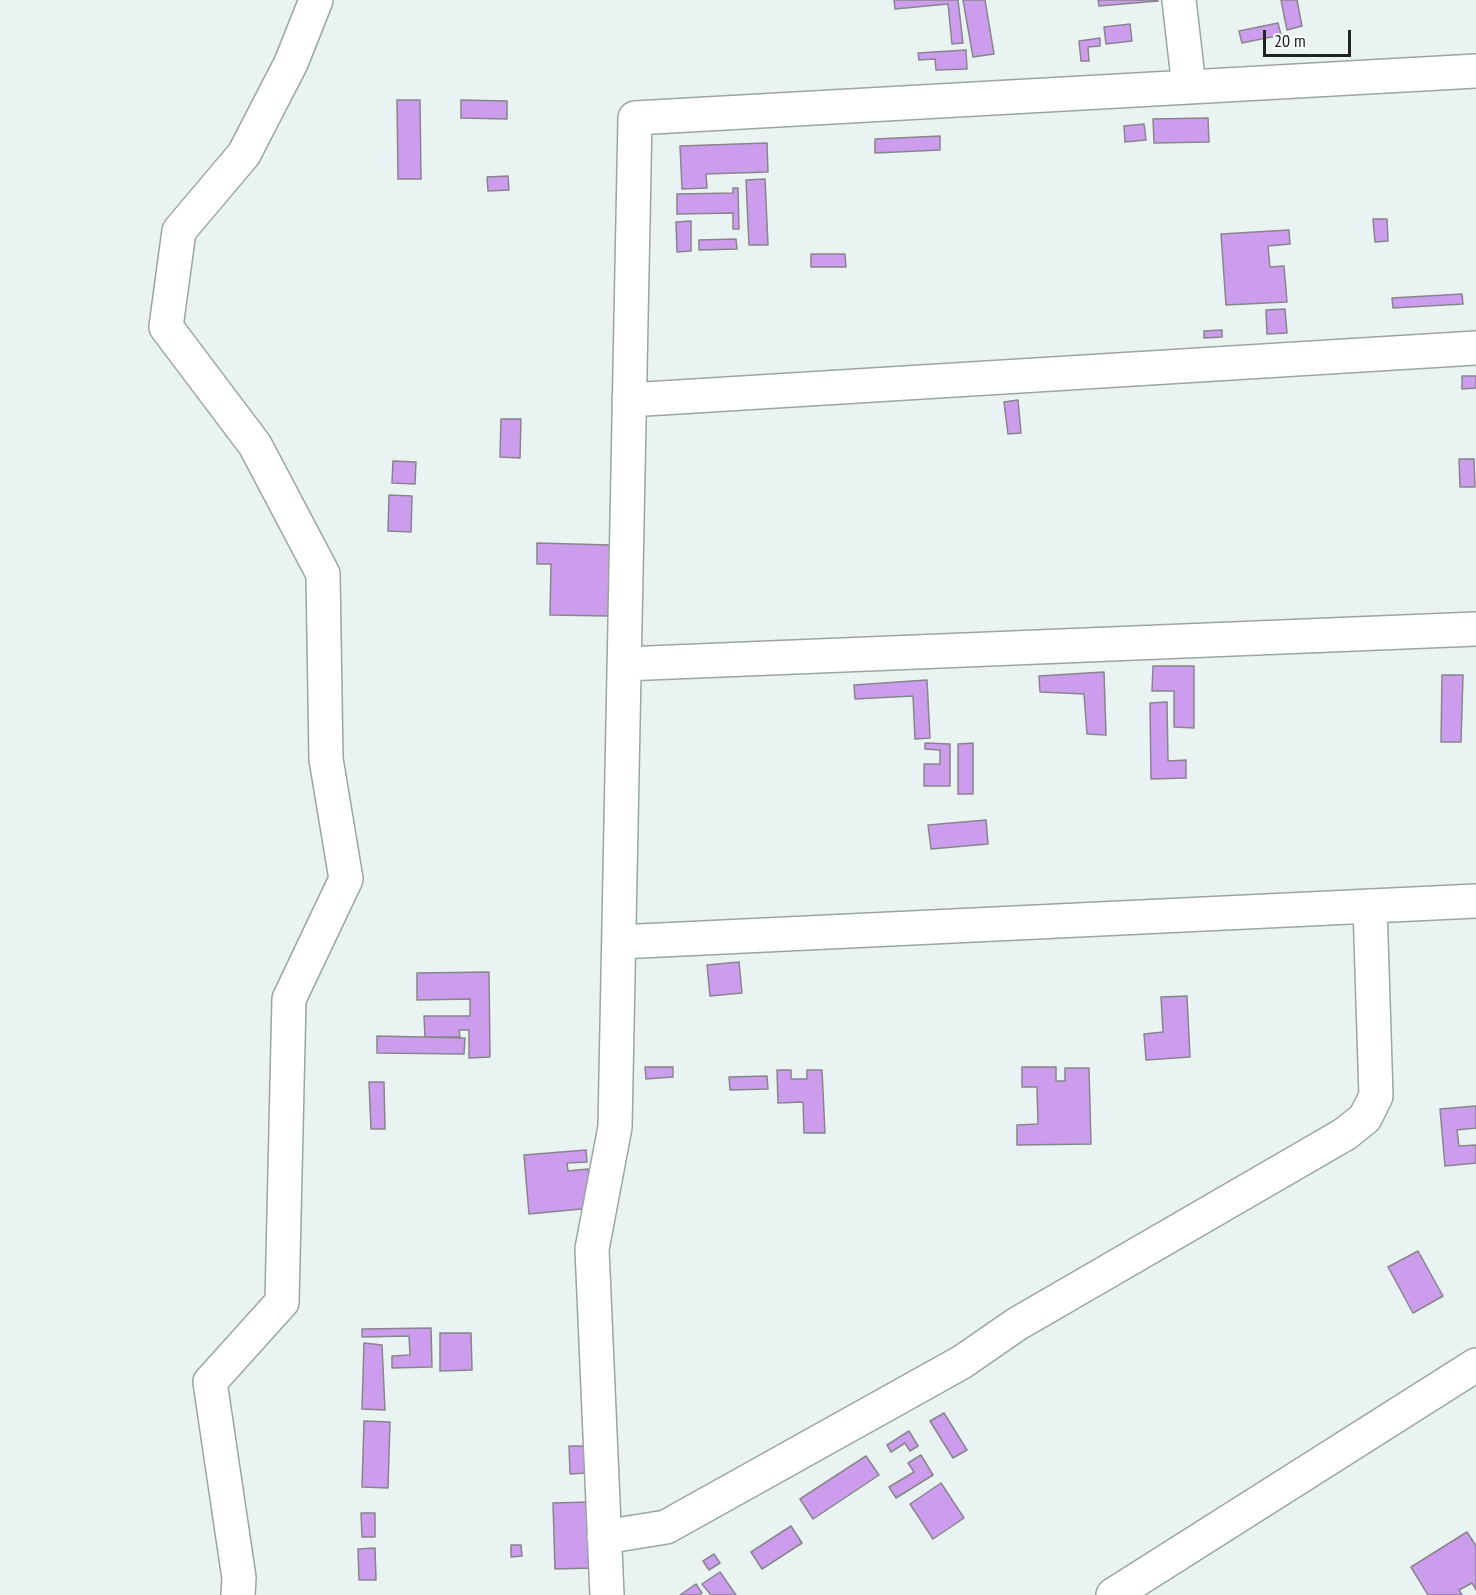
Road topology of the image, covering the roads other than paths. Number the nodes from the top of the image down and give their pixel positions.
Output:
1 (316, 0) edge
2 (1179, 0) edge
3 (1476, 71) edge
4 (1189, 87) junction
5 (1476, 348) edge
6 (629, 400) junction
7 (1476, 629) edge
8 (624, 664) junction
9 (1476, 901) edge
10 (1371, 906) junction
11 (619, 942) junction
12 (1476, 1365) edge
13 (604, 1537) junction
14 (238, 1595) edge
15 (607, 1595) edge
16 (1113, 1595) edge

1 - 14 street
2 - 4 street
3 - 4 street
4 - 6 street
5 - 6 street
6 - 8 street
7 - 8 street
8 - 11 street
9 - 10 street
10 - 11 street
10 - 13 street
11 - 13 street
12 - 16 street
13 - 15 street

